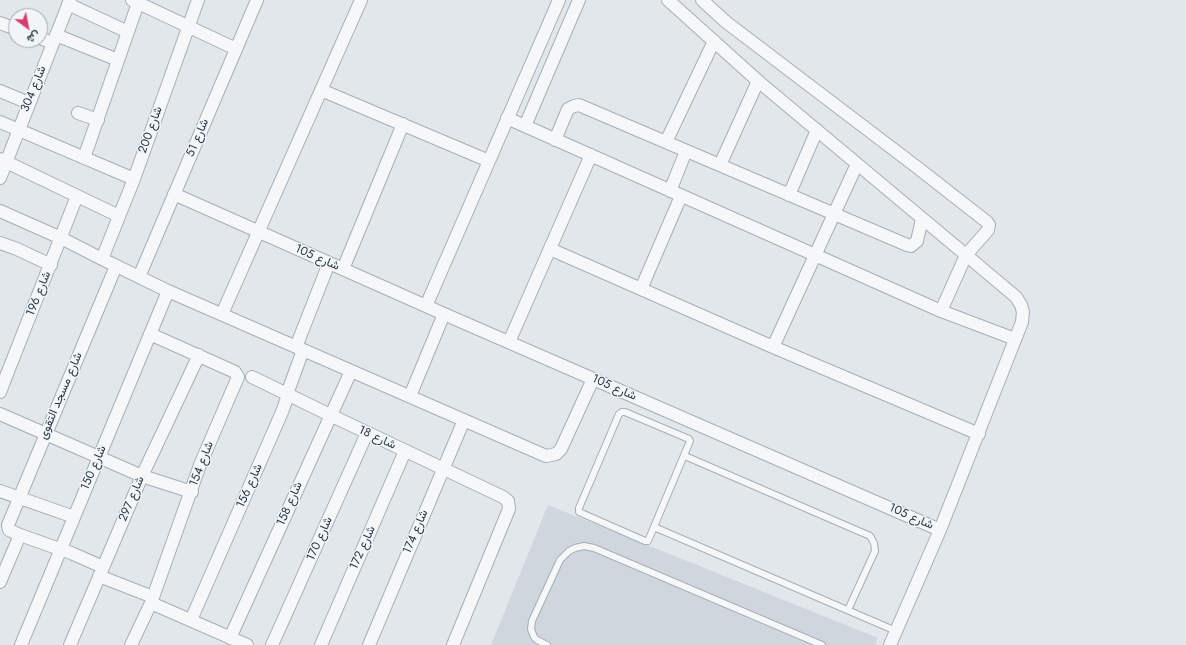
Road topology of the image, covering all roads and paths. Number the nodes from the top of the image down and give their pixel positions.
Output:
1 (198, 0) edge
2 (257, 0) edge
3 (360, 0) edge
4 (559, 0) edge
5 (579, 0) edge
6 (668, 0) edge
7 (702, 0) edge
8 (68, 1) edge
9 (135, 1) edge
10 (188, 26) junction
11 (128, 32) junction
12 (48, 39) edge
13 (54, 39) junction
14 (714, 40) junction
15 (236, 49) junction
16 (118, 60) junction
17 (758, 81) junction
18 (321, 90) junction
19 (0, 91) edge
20 (28, 103) junction
21 (78, 113) dead end
22 (507, 118) junction
23 (98, 120) junction
24 (0, 122) edge
25 (403, 124) junction
26 (525, 126) junction
27 (18, 130) junction
28 (817, 130) junction
29 (555, 140) junction
30 (666, 142) junction
31 (686, 151) junction
32 (591, 156) junction
33 (84, 158) junction
34 (3, 160) edge
35 (489, 161) junction
36 (857, 164) junction
37 (720, 165) junction
38 (0, 178) edge
39 (134, 179) junction
40 (670, 191) junction
41 (174, 194) junction
42 (789, 195) junction
43 (77, 196) junction
44 (681, 196) junction
45 (0, 211) edge
46 (834, 214) junction
47 (119, 216) junction
48 (922, 219) junction
49 (259, 232) junction
50 (62, 238) junction
51 (0, 243) edge
52 (550, 249) junction
53 (815, 255) junction
54 (966, 255) junction
55 (102, 260) junction
56 (329, 263) junction
57 (51, 265) junction
58 (116, 266) junction
59 (343, 269) junction
60 (139, 277) junction
61 (641, 289) junction
62 (168, 291) junction
63 (426, 306) junction
64 (941, 311) junction
65 (222, 314) junction
66 (444, 314) junction
67 (150, 334) junction
68 (1015, 340) junction
69 (509, 342) junction
70 (772, 347) junction
71 (300, 348) junction
72 (199, 355) junction
73 (351, 370) junction
74 (252, 377) dead end
75 (593, 379) junction
76 (0, 392) edge
77 (287, 394) junction
78 (410, 396) junction
79 (0, 414) edge
80 (330, 415) junction
81 (464, 420) junction
82 (46, 433) junction
83 (367, 433) junction
84 (979, 434) junction
85 (406, 451) junction
86 (685, 456) junction
87 (99, 457) junction
88 (443, 469) junction
89 (142, 476) junction
90 (0, 491) edge
91 (192, 492) junction
92 (20, 497) junction
93 (74, 517) junction
94 (654, 527) junction
95 (940, 530) junction
96 (20, 535) junction
97 (60, 550) junction
98 (101, 571) junction
99 (0, 582) edge
100 (152, 600) junction
101 (848, 610) junction
102 (191, 620) junction
103 (896, 631) junction
104 (230, 638) junction
105 (21, 645) edge
106 (70, 645) edge
107 (131, 645) edge
108 (247, 645) edge
109 (272, 645) edge
110 (321, 645) edge
111 (369, 645) edge
112 (453, 645) edge
113 (547, 645) edge
114 (822, 645) edge
115 (890, 645) edge

1 - 10 street, شارع 200
2 - 15 street, شارع 51
3 - 18 street
4 - 22 street
5 - 26 street
6 - 14 street
7 - 54 street
8 - 11 street
8 - 13 street, شارع 304
9 - 10 street
9 - 11 street
10 - 15 street
10 - 39 street, شارع 200
11 - 16 street
12 - 13 street
13 - 16 street
13 - 20 street, شارع 304
14 - 17 street
14 - 30 street
15 - 41 street, شارع 51
16 - 23 street
17 - 28 street
17 - 37 street
18 - 25 street
18 - 49 street
19 - 20 street
20 - 27 street, شارع 304
21 - 23 street
22 - 26 street
22 - 35 street
23 - 33 street
24 - 27 street
25 - 35 street
25 - 59 street
26 - 29 street
27 - 33 street
27 - 34 street, شارع 304
28 - 36 street
28 - 42 street
29 - 30 street
29 - 32 street
30 - 31 street
31 - 37 street
31 - 40 street
32 - 40 street
32 - 52 street
33 - 39 street
34 - 38 street, شارع 304
34 - 43 street
35 - 63 street
36 - 46 street
36 - 48 street
37 - 42 street
39 - 47 street, شارع 200
40 - 44 street
41 - 49 street, شارع 105
41 - 60 street, شارع 51
42 - 46 street
43 - 47 street
43 - 50 street, شارع 196
44 - 53 street
44 - 61 street
45 - 50 street
46 - 48 street
46 - 53 street
47 - 55 street, شارع 200
48 - 54 street
49 - 56 street, شارع 105
49 - 65 street
50 - 55 street
50 - 57 street, شارع 196
51 - 57 street
52 - 61 street
52 - 69 street
53 - 64 street
53 - 70 street
54 - 64 street
54 - 68 street
55 - 58 street
56 - 59 street, شارع 105
56 - 71 street, شارع 156
57 - 76 street, شارع 196
58 - 60 street
58 - 82 street, شارع مسجد التقوى
59 - 63 street, شارع 105
60 - 62 street
61 - 70 street
62 - 65 street
62 - 67 street, شارع 150
63 - 66 street, شارع 105
64 - 68 street
65 - 71 street
66 - 69 street, شارع 105
66 - 78 street
67 - 72 street, شارع 154
67 - 87 street, شارع 150
68 - 84 street
69 - 75 street, شارع 105
70 - 84 street
71 - 73 street
71 - 77 street, شارع 156
72 - 89 street, شارع 297
72 - 91 street, شارع 154
73 - 78 street
73 - 80 street, شارع 158
74 - 77 street, شارع 18
75 - 81 street
75 - 95 street, شارع 105
77 - 80 street, شارع 18
77 - 102 street, شارع 156
78 - 81 street
79 - 82 street
80 - 83 street, شارع 18
80 - 104 street, شارع 158
81 - 88 street, شارع 174
82 - 87 street
82 - 92 street, شارع مسجد التقوى
83 - 85 street, شارع 18
83 - 109 street, شارع 170
84 - 95 street
85 - 88 street, شارع 18
85 - 110 street, شارع 172
86 - 94 lane
86 - 94 lane
86 - 101 lane
87 - 89 street
87 - 93 street, شارع 150
88 - 111 street, شارع 174
88 - 112 street, شارع 18
89 - 91 street
89 - 98 street, شارع 297
90 - 92 street
91 - 100 street, شارع 154
92 - 93 street
92 - 96 street, شارع مسجد التقوى
93 - 97 street, شارع 150
94 - 101 lane
95 - 103 street, شارع 105
96 - 97 street
96 - 99 street
97 - 98 street
97 - 105 street, شارع 150
98 - 100 street
98 - 106 street, شارع 297
100 - 102 street
100 - 107 street, شارع 154
101 - 103 lane
102 - 104 street
103 - 115 street, شارع 105
104 - 108 street
113 - 114 lane

